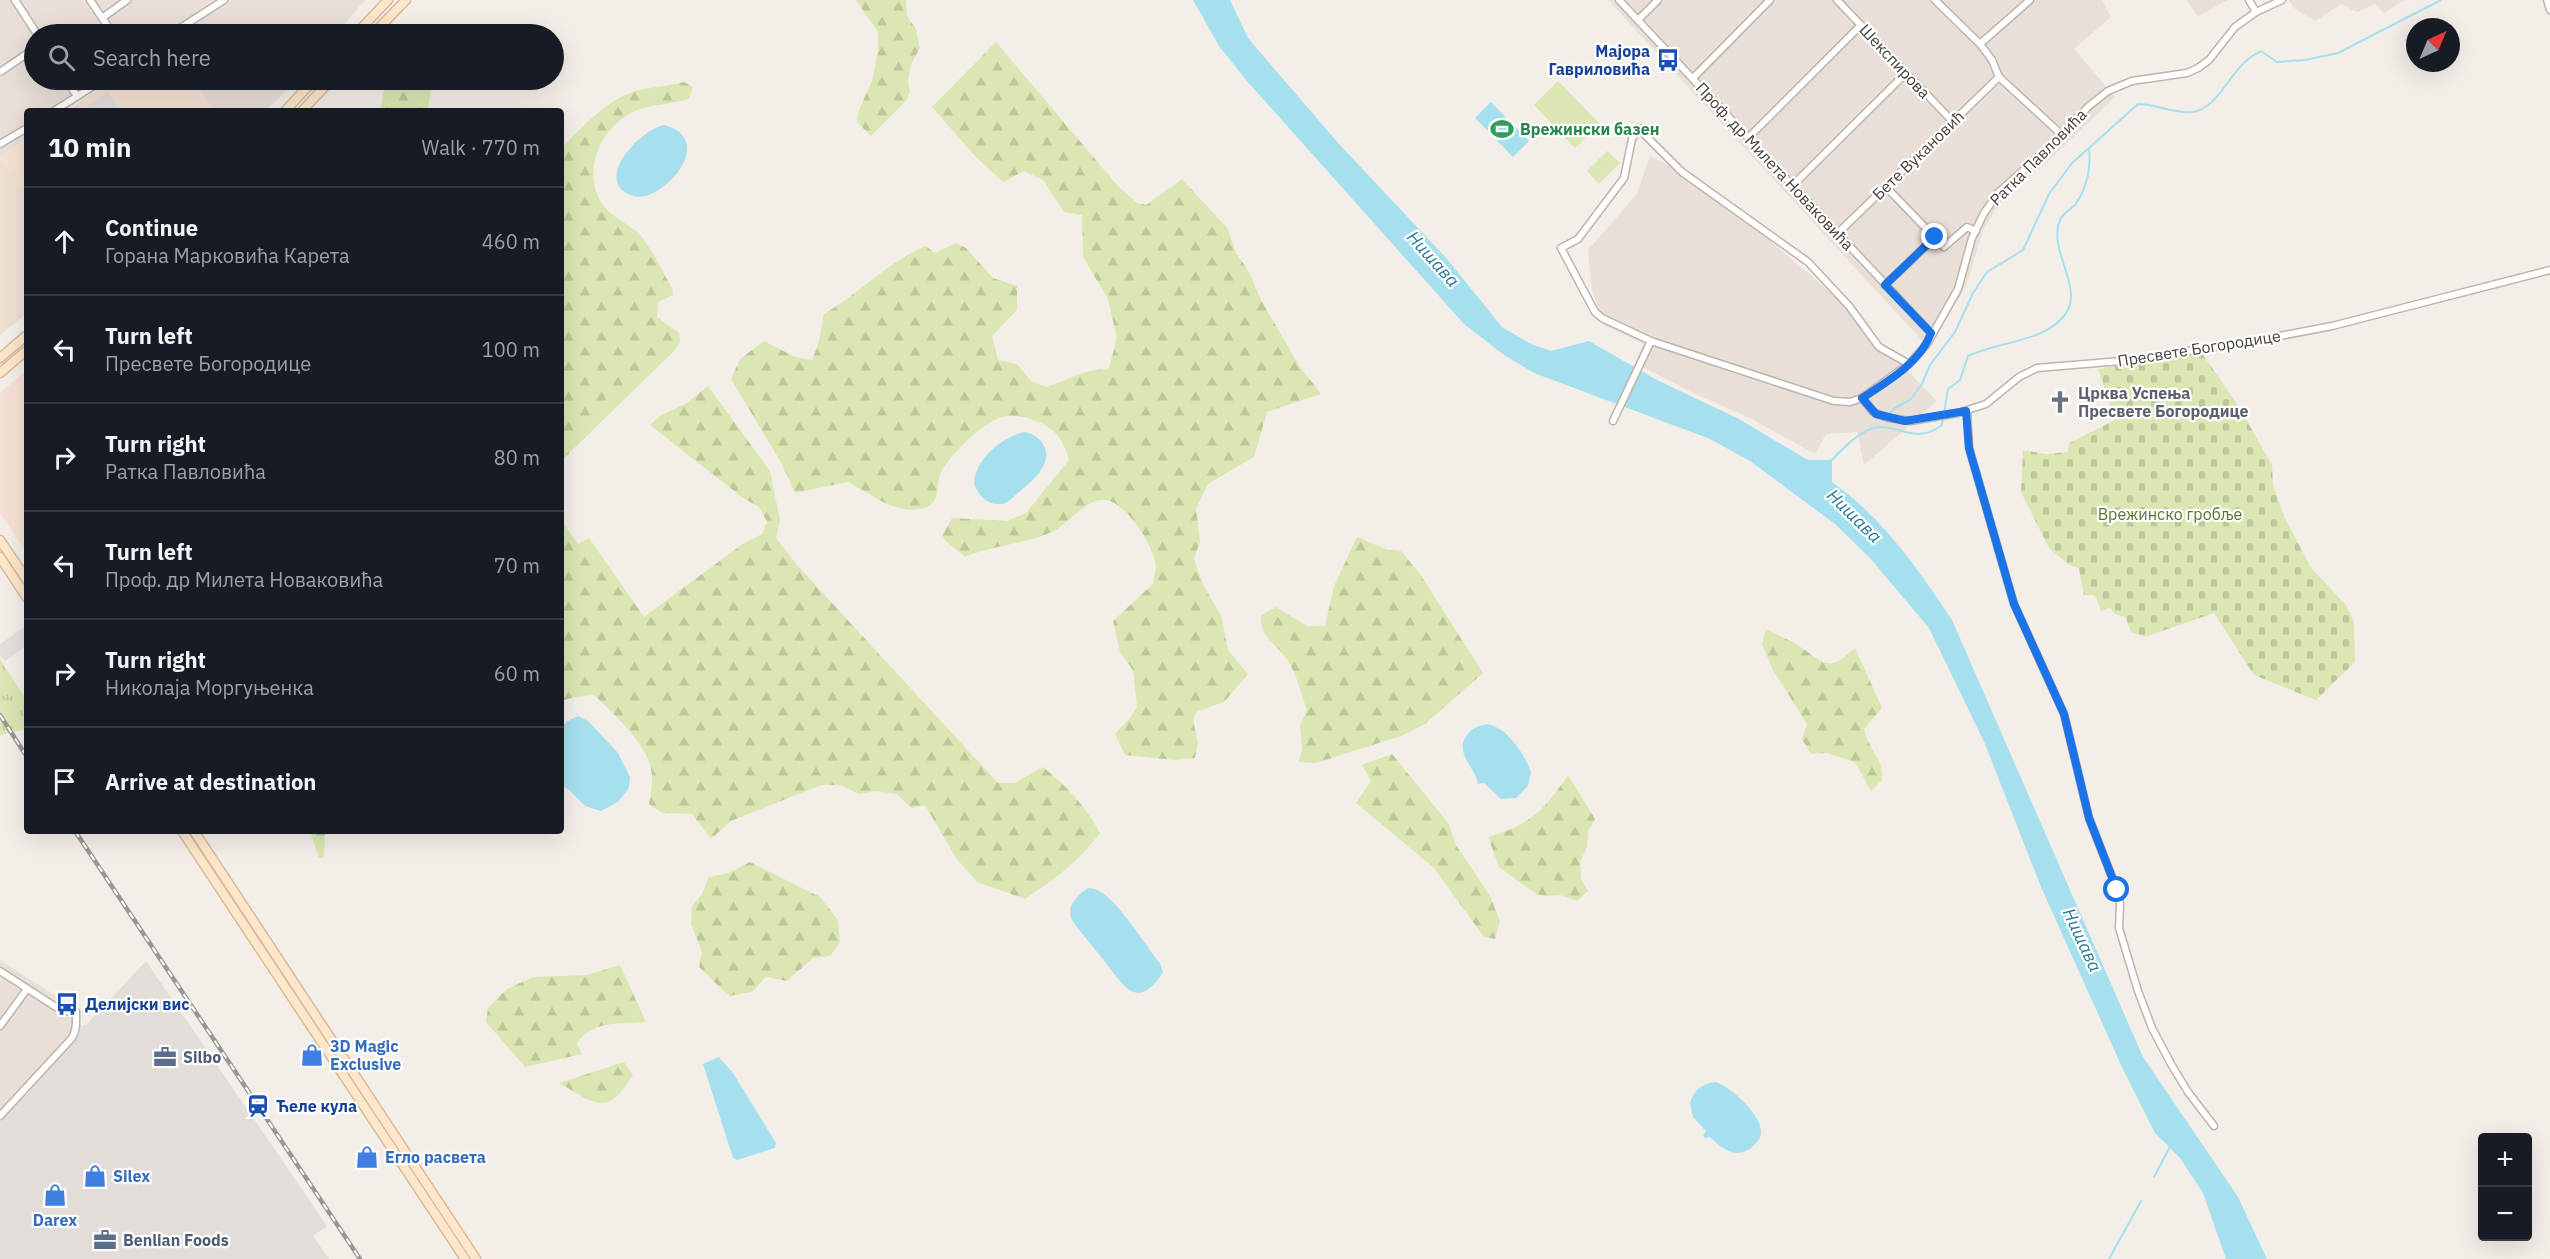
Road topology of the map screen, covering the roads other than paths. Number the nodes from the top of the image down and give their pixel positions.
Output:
1 (15, 0) edge
2 (90, 0) edge
3 (127, 0) edge
4 (224, 0) edge
5 (388, 0) edge
6 (406, 0) edge
7 (1619, 0) edge
8 (1658, 0) edge
9 (1770, 0) edge
10 (1837, 0) edge
11 (1935, 0) edge
12 (2031, 0) edge
13 (2249, 0) edge
14 (2282, 0) edge
15 (2547, 0) edge
16 (2550, 10) edge
17 (2256, 12) junction
18 (102, 18) junction
19 (1638, 20) junction
20 (31, 24) edge
21 (106, 24) edge
22 (187, 24) edge
23 (365, 24) edge
24 (383, 24) edge
25 (1861, 25) junction
26 (1980, 44) junction
27 (24, 56) edge
28 (0, 72) edge
29 (1906, 73) junction
30 (1999, 77) junction
31 (1692, 78) junction
32 (73, 90) edge
33 (87, 90) edge
34 (305, 90) edge
35 (322, 90) edge
36 (77, 96) junction
37 (59, 108) edge
38 (288, 108) edge
39 (305, 108) edge
40 (1953, 122) junction
41 (24, 130) edge
42 (2062, 135) junction
43 (1749, 138) junction
44 (0, 144) edge
45 (1793, 185) junction
46 (1886, 187) junction
47 (1976, 231) junction
48 (1838, 233) junction
49 (1935, 237) junction
50 (2550, 270) edge
51 (1885, 285) junction
52 (1931, 333) junction
53 (24, 338) edge
54 (1651, 341) junction
55 (24, 353) edge
56 (0, 358) edge
57 (1909, 364) junction
58 (0, 373) edge
59 (1862, 398) junction
60 (1966, 411) junction
61 (1614, 421) dead end
62 (0, 540) edge
63 (0, 558) edge
64 (24, 576) edge
65 (24, 594) edge
66 (184, 834) edge
67 (196, 834) edge
68 (0, 971) edge
69 (27, 989) junction
70 (0, 1026) edge
71 (0, 1116) edge
72 (2214, 1126) dead end
73 (465, 1259) edge
74 (476, 1259) edge

1 - 20 street
2 - 18 street
3 - 18 street
4 - 22 street
5 - 23 main road
6 - 24 main road
7 - 19 street, Проф. др Милета Новаковића
8 - 19 street
9 - 31 street
10 - 25 street, Шекспирова
11 - 26 street
12 - 26 street
13 - 17 street
14 - 17 street, Ратка Павловића
15 - 16 street
17 - 42 street, Ратка Павловића
18 - 21 street
19 - 31 street, Проф. др Милета Новаковића
25 - 29 street, Шекспирова
25 - 43 street
26 - 30 street
27 - 28 street
29 - 40 street, Шекспирова
29 - 45 street
30 - 40 street, Бете Вукановић
30 - 42 street
31 - 43 street, Проф. др Милета Новаковића
32 - 36 street
33 - 36 street
34 - 38 main road
35 - 39 main road
36 - 37 street
40 - 46 street, Бете Вукановић
41 - 44 street
42 - 47 street, Ратка Павловића
43 - 45 street, Проф. др Милета Новаковића
45 - 48 street, Проф. др Милета Новаковића
46 - 48 street, Бете Вукановић
46 - 49 street
47 - 49 street
47 - 52 street, Ратка Павловића
48 - 51 street, Проф. др Милета Новаковића
49 - 51 street
50 - 60 street, Пресвете Богородице
51 - 52 street, Проф. др Милета Новаковића
52 - 57 street, Ратка Павловића
53 - 56 main road
54 - 57 street
54 - 59 street
54 - 61 street
55 - 58 main road
57 - 59 street, Ратка Павловића
59 - 60 street, Пресвете Богородице
60 - 72 street
62 - 64 main road
63 - 65 main road
66 - 73 main road
67 - 74 main road
68 - 69 street
69 - 70 street
69 - 71 street

